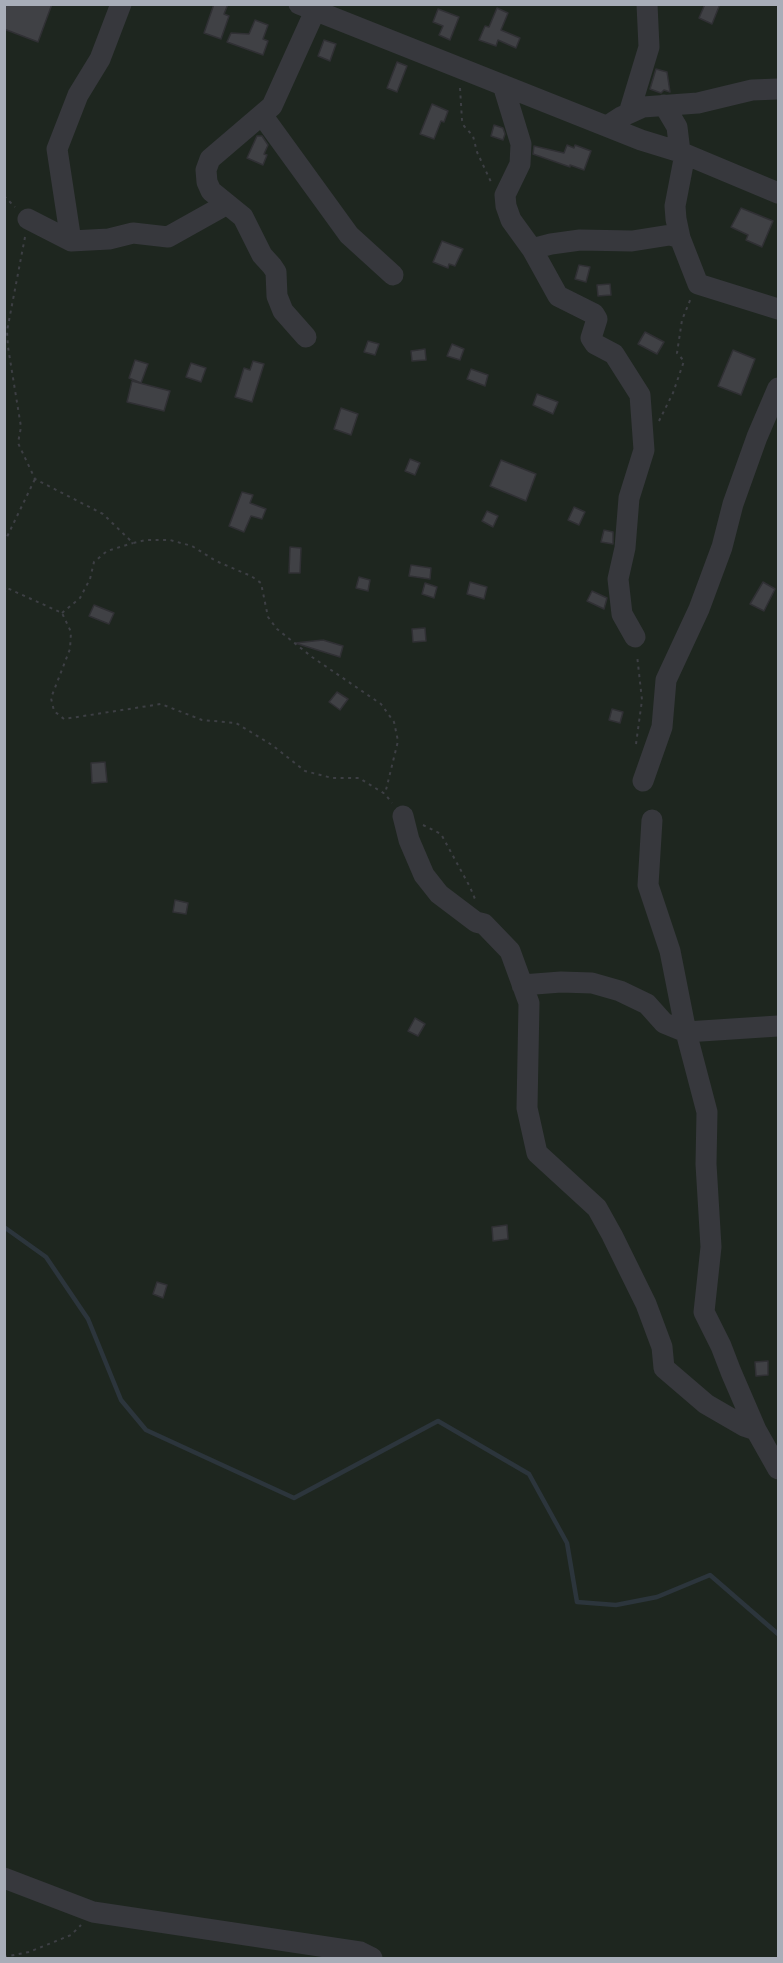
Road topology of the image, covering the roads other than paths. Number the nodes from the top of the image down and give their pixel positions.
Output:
1 (121, 4) edge
2 (646, 4) edge
3 (307, 8) edge
4 (503, 85) junction
5 (778, 89) edge
6 (664, 105) junction
7 (628, 113) junction
8 (262, 115) junction
9 (608, 126) junction
10 (682, 153) junction
11 (778, 194) edge
12 (226, 204) junction
13 (28, 219) road end
14 (680, 238) junction
15 (71, 241) junction
16 (532, 249) junction
17 (393, 275) dead end
18 (778, 309) edge
19 (306, 337) dead end
20 (778, 388) edge
21 (635, 637) road end
22 (643, 780) dead end
23 (403, 816) road end
24 (652, 820) dead end
25 (522, 985) junction
26 (778, 1026) edge
27 (686, 1032) junction
28 (756, 1430) junction
29 (778, 1469) edge
30 (4, 1878) edge
31 (372, 1959) edge

1 - 15 street
2 - 7 street
3 - 4 street
3 - 8 street
4 - 9 street
4 - 16 street
5 - 6 street
6 - 7 street
6 - 10 street
7 - 9 street
8 - 12 street
8 - 17 street
9 - 10 street
10 - 11 street
10 - 14 street
12 - 15 street
12 - 19 street
13 - 15 street
14 - 16 street
14 - 18 street
16 - 21 street
20 - 22 street
23 - 25 street
24 - 27 street
25 - 27 street
25 - 28 street
26 - 27 street
27 - 28 street
28 - 29 street
30 - 31 street

